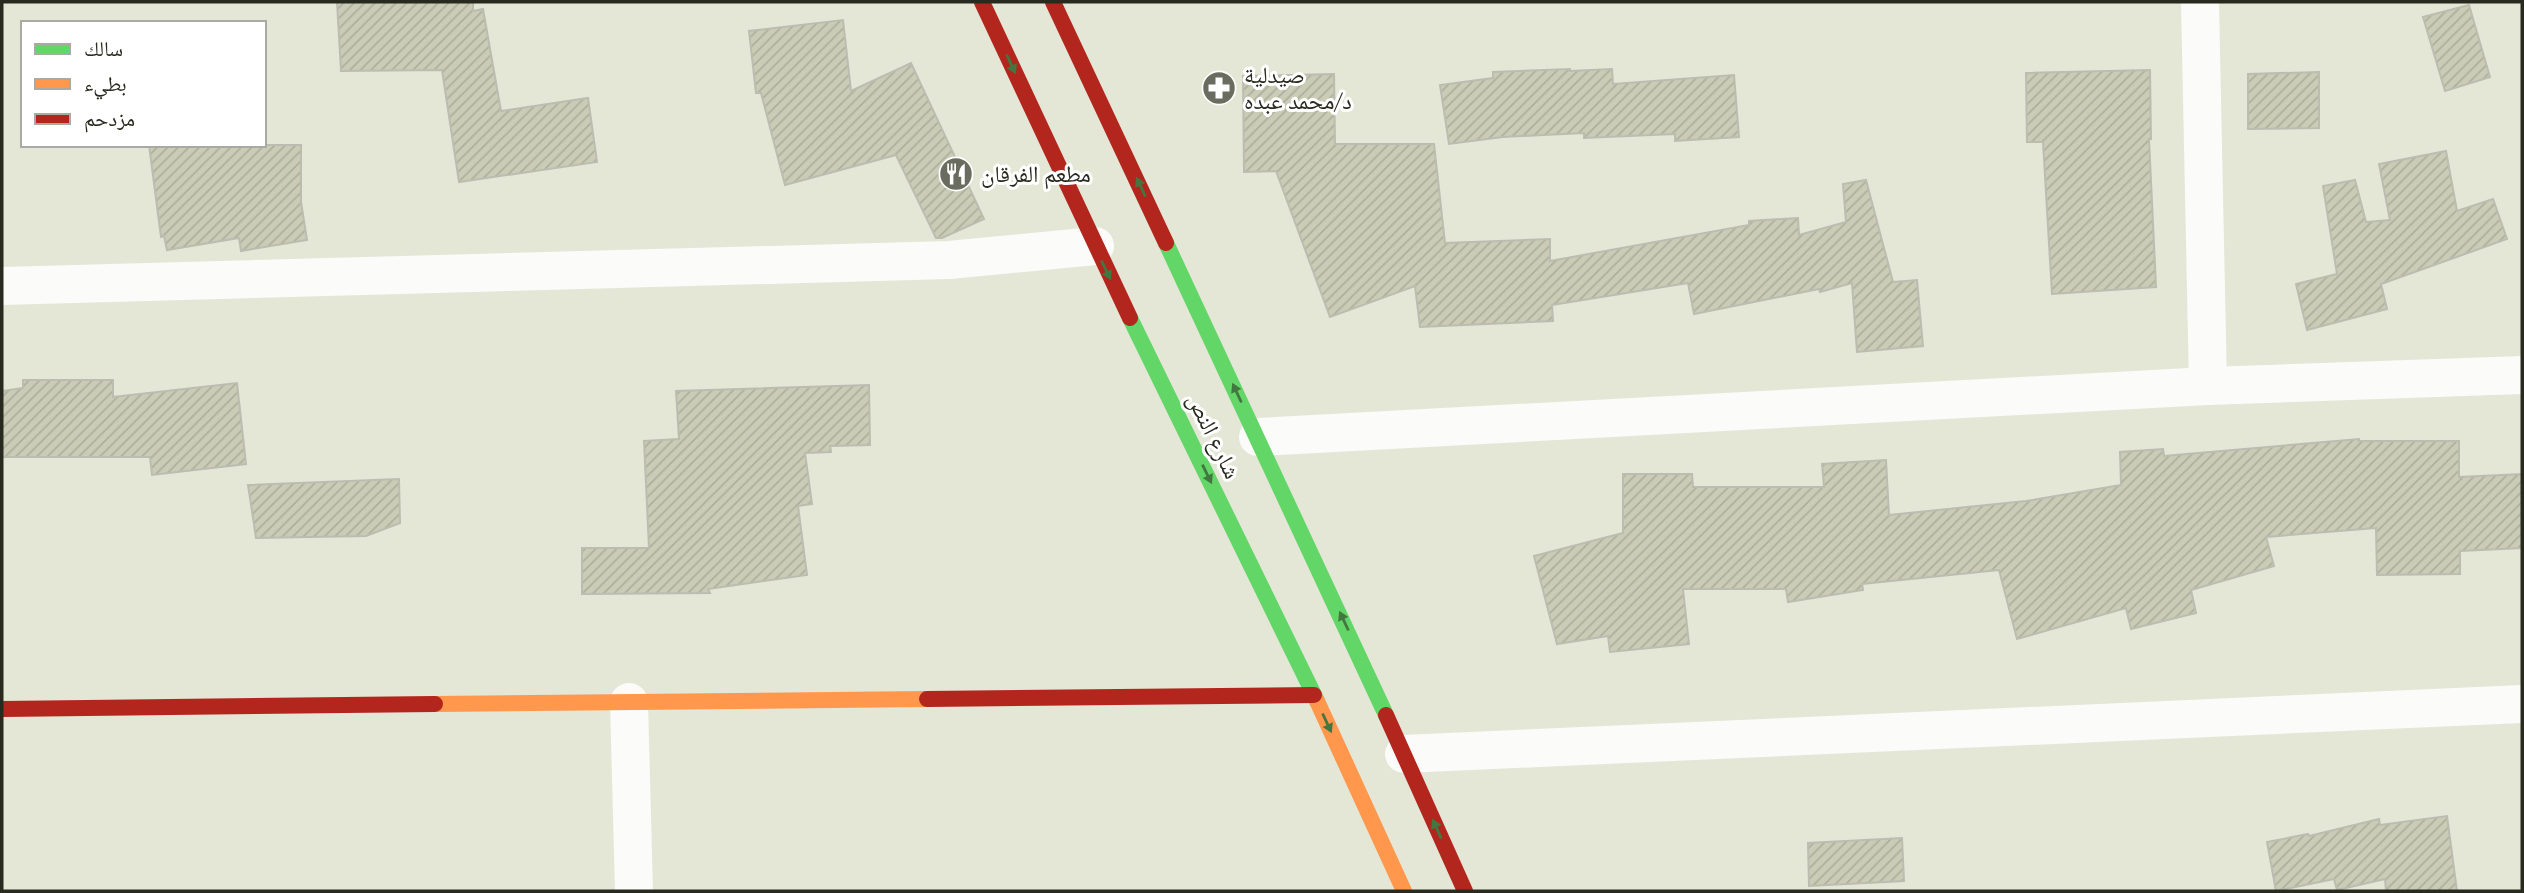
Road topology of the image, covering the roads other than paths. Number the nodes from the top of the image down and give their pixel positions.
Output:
1 (982, 2) edge
2 (1053, 2) edge
3 (2200, 2) edge
4 (1095, 246) junction
5 (2, 286) edge
6 (2522, 375) edge
7 (2208, 386) junction
8 (1258, 438) junction
9 (1314, 695) junction
10 (629, 702) junction
11 (2522, 704) edge
12 (2, 709) edge
13 (1404, 754) junction
14 (634, 891) edge
15 (1404, 891) edge
16 (1465, 891) edge

1 -> 4 main road, شارع النص
8 -> 2 main road, شارع النص
3 - 7 street
4 - 5 street
4 -> 9 main road, شارع النص
6 - 7 street
7 - 8 street
13 -> 8 main road, شارع النص
9 - 10 main road
9 -> 15 main road, شارع النص
10 - 12 main road
10 - 14 street
11 - 13 street
16 -> 13 main road, شارع النص

